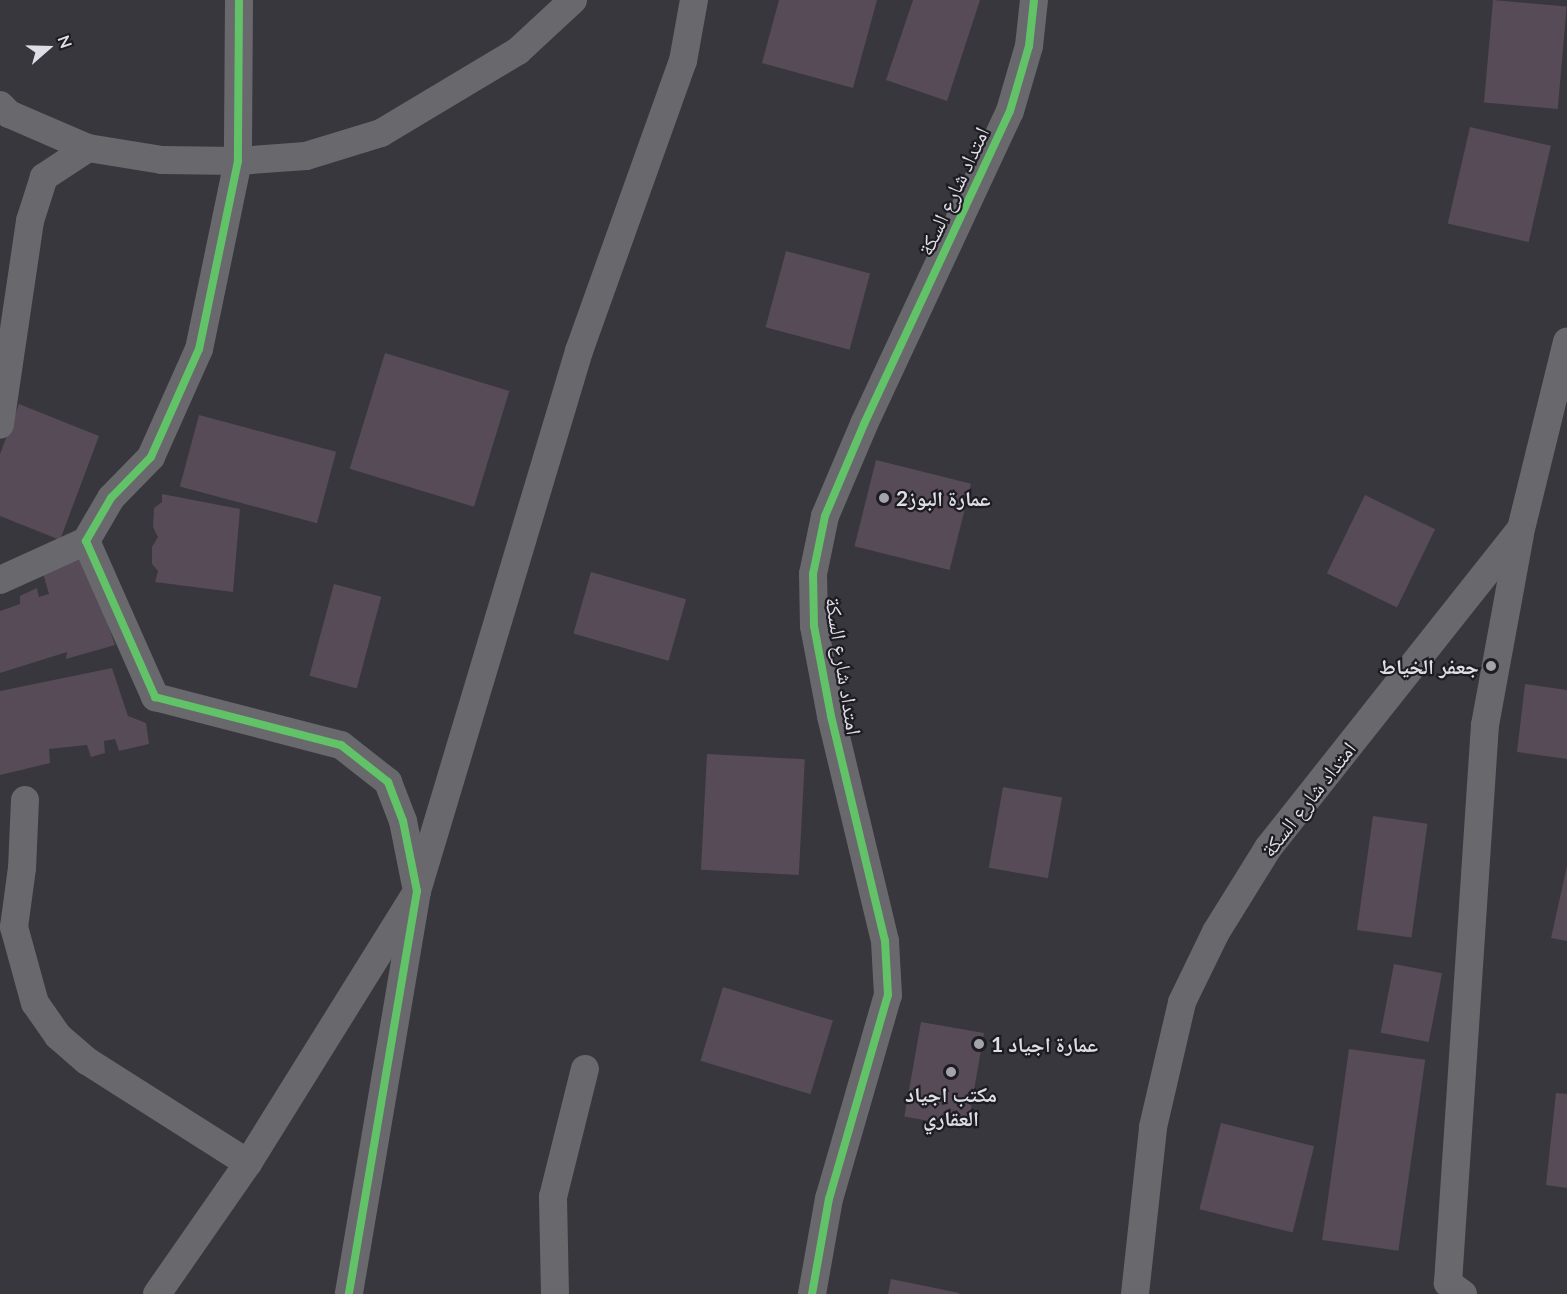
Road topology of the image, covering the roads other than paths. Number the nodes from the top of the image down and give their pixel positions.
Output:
1 (239, 0) edge
2 (573, 0) edge
3 (694, 0) edge
4 (1034, 0) edge
5 (0, 105) edge
6 (88, 148) junction
7 (238, 161) junction
8 (1567, 342) edge
9 (0, 425) edge
10 (1521, 529) junction
11 (86, 541) junction
12 (0, 580) edge
13 (25, 800) dead end
14 (417, 891) junction
15 (585, 1069) dead end
16 (248, 1163) junction
17 (1452, 1290) edge
18 (157, 1294) edge
19 (349, 1294) edge
20 (555, 1294) edge
21 (812, 1294) edge
22 (1136, 1294) edge

1 - 7 street
2 - 7 street
3 - 14 street
4 - 21 street, امتداد شارع السكة
5 - 6 street
6 - 7 street
6 - 9 street
7 - 11 street
8 - 10 street, امتداد شارع السكة
10 - 17 street
10 - 22 street, امتداد شارع السكة
11 - 12 street
11 - 14 street
13 - 16 street
14 - 16 street
14 - 19 street
15 - 20 street
16 - 18 street

